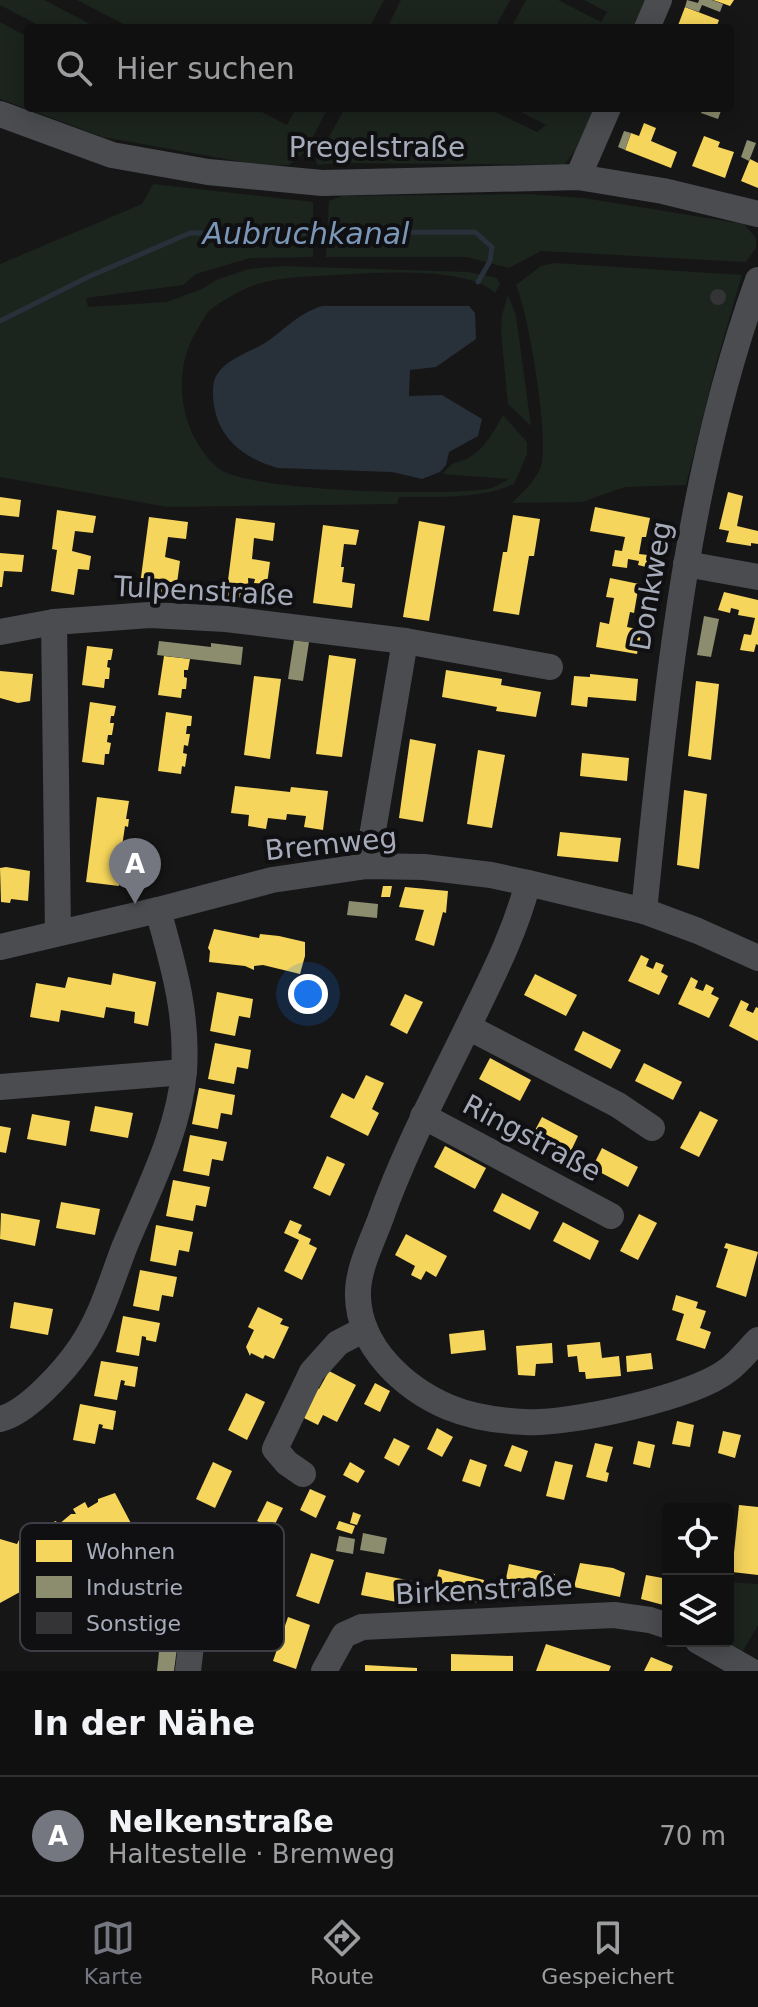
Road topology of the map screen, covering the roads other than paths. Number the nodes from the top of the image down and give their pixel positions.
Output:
1 (659, 0) edge
2 (649, 24) edge
3 (606, 112) edge
4 (0, 114) edge
5 (578, 177) junction
6 (758, 214) edge
7 (758, 280) edge
8 (686, 564) junction
9 (758, 577) edge
10 (54, 622) junction
11 (0, 632) edge
12 (405, 641) junction
13 (550, 667) dead end
14 (367, 866) junction
15 (528, 883) junction
16 (158, 910) junction
17 (644, 911) junction
18 (58, 932) junction
19 (0, 947) edge
20 (758, 958) edge
21 (468, 1027) junction
22 (184, 1072) junction
23 (0, 1087) edge
24 (423, 1116) junction
25 (652, 1128) dead end
26 (611, 1216) dead end
27 (365, 1329) junction
28 (758, 1340) edge
29 (0, 1419) edge
30 (303, 1474) dead end
31 (662, 1624) edge
32 (709, 1647) edge
33 (190, 1651) edge
34 (188, 1671) edge
35 (324, 1671) edge
36 (751, 1671) edge

1 - 2 street
3 - 5 street
4 - 5 street, Pregelstraße
5 - 6 street, Pregelstraße
7 - 8 street, Donkweg
8 - 9 street
8 - 17 street, Donkweg
10 - 11 street, Tulpenstraße
10 - 12 street, Tulpenstraße
10 - 18 street
12 - 13 street, Tulpenstraße
12 - 14 street
14 - 15 street, Bremweg
14 - 16 street, Bremweg
15 - 17 street, Bremweg
15 - 21 street, Ringstraße
16 - 18 street, Bremweg
16 - 22 street
17 - 20 street, Bremweg
18 - 19 street, Bremweg
21 - 24 street, Ringstraße
21 - 25 street
22 - 23 street
22 - 29 street
24 - 26 street, Ringstraße
24 - 27 street, Ringstraße
27 - 28 street, Ringstraße
27 - 30 street
31 - 35 street, Birkenstraße
32 - 36 street
33 - 34 street

